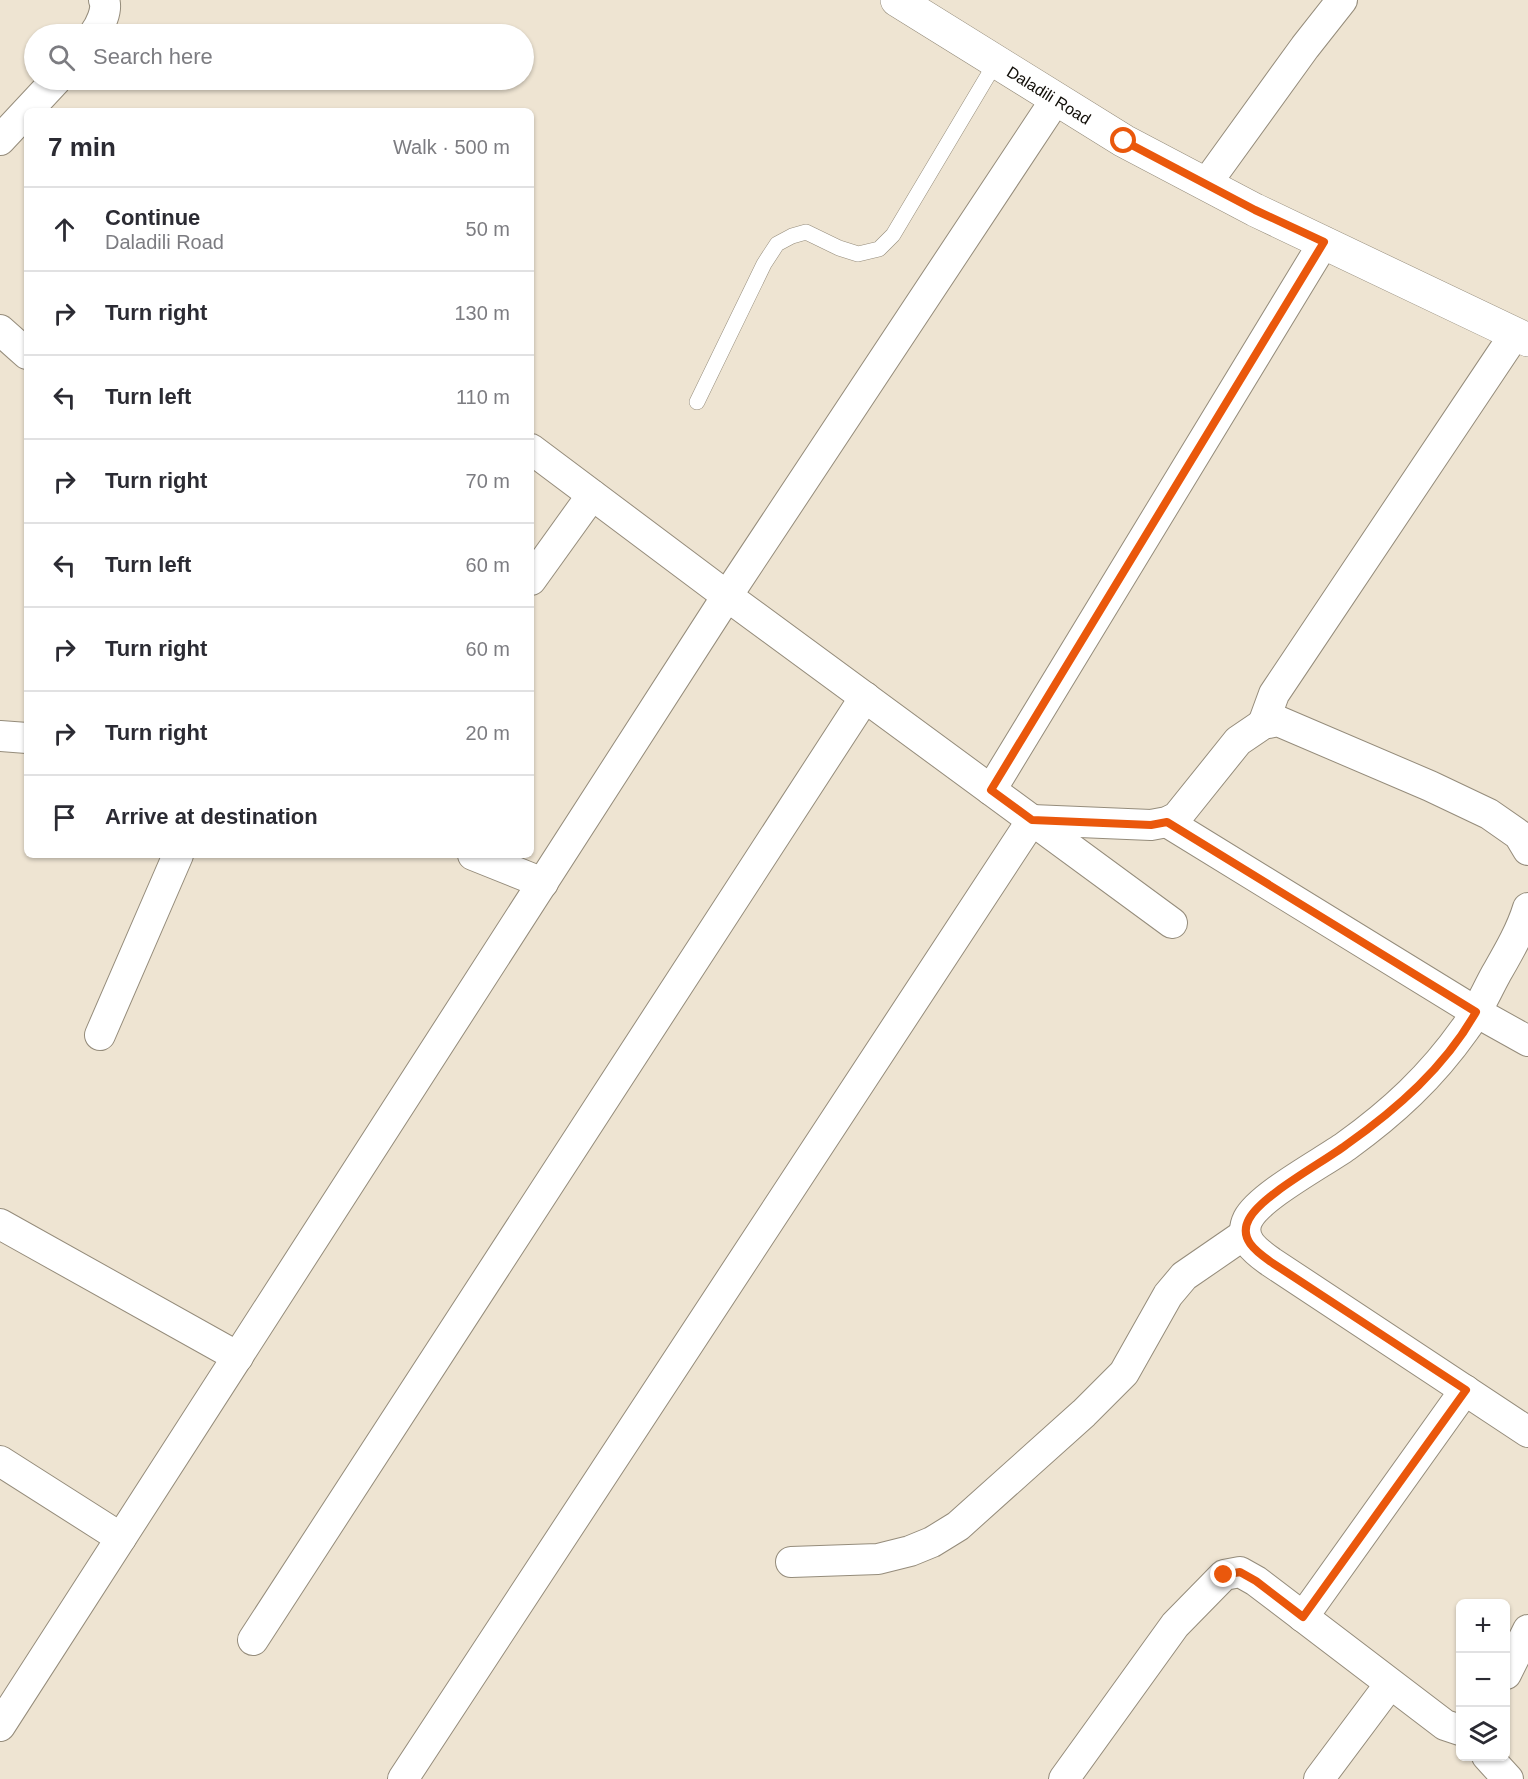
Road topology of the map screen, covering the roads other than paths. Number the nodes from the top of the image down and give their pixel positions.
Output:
1 (104, 0) edge
2 (897, 0) edge
3 (1342, 0) edge
4 (101, 24) edge
5 (996, 62) junction
6 (47, 90) edge
7 (1056, 99) junction
8 (30, 108) edge
9 (24, 114) edge
10 (0, 140) edge
11 (1206, 184) junction
12 (1324, 242) junction
13 (0, 330) edge
14 (1521, 337) edge
15 (24, 351) edge
16 (697, 402) dead end
17 (534, 451) edge
18 (592, 495) junction
19 (534, 576) edge
20 (727, 596) junction
21 (865, 697) junction
22 (1263, 724) junction
23 (0, 736) edge
24 (24, 738) edge
25 (991, 790) junction
26 (1032, 820) junction
27 (1167, 822) junction
28 (1528, 850) edge
29 (177, 858) edge
30 (480, 858) edge
31 (543, 883) junction
32 (1528, 908) edge
33 (1172, 923) dead end
34 (1476, 1012) junction
35 (100, 1035) dead end
36 (1528, 1041) edge
37 (0, 1224) edge
38 (1245, 1234) junction
39 (238, 1357) junction
40 (1466, 1390) junction
41 (1528, 1432) edge
42 (0, 1461) edge
43 (121, 1538) junction
44 (791, 1562) dead end
45 (1303, 1617) junction
46 (1528, 1630) edge
47 (253, 1640) dead end
48 (1510, 1666) edge
49 (1390, 1684) junction
50 (0, 1726) edge
51 (1456, 1728) edge
52 (1492, 1761) edge
53 (403, 1779) edge
54 (1064, 1779) edge
55 (1319, 1779) edge
56 (1508, 1779) edge

1 - 4 street
2 - 5 main road, Daladili Road
3 - 11 street
5 - 7 main road, Daladili Road
5 - 16 lane
6 - 8 street
7 - 11 main road, Daladili Road
7 - 20 street
9 - 10 street
11 - 12 main road, Daladili Road
12 - 14 main road, Daladili Road
12 - 25 street
13 - 15 street
14 - 22 street
17 - 18 street
18 - 19 street
18 - 20 street
20 - 21 street
20 - 31 street
21 - 25 street
21 - 47 street
22 - 27 street
22 - 28 street
23 - 24 street
25 - 26 street
26 - 27 street
26 - 33 street
26 - 53 street
27 - 34 street
29 - 35 street
30 - 31 street
31 - 39 street
32 - 34 street
34 - 36 street
34 - 38 street
37 - 39 street
38 - 40 street
38 - 44 street
39 - 43 street
40 - 41 street
40 - 45 street
42 - 43 street
43 - 50 street
45 - 49 street
45 - 54 street
46 - 48 street
49 - 51 street
49 - 55 street
52 - 56 street

